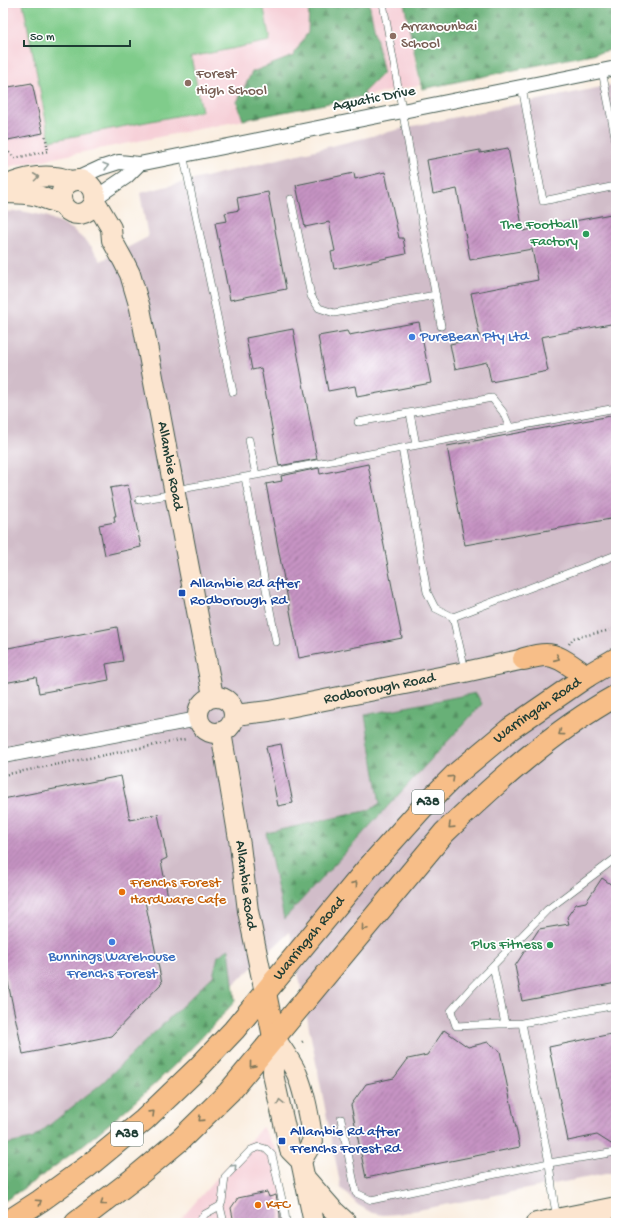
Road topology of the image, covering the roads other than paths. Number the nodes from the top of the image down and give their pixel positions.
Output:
1 (382, 3) edge
2 (616, 68) edge
3 (602, 71) junction
4 (522, 87) junction
5 (402, 111) junction
6 (616, 141) edge
7 (183, 154) junction
8 (138, 164) junction
9 (74, 180) junction
10 (616, 186) edge
11 (3, 188) edge
12 (3, 193) edge
13 (291, 199) dead end
14 (62, 204) junction
15 (90, 204) junction
16 (436, 295) junction
17 (442, 326) dead end
18 (233, 392) dead end
19 (616, 408) edge
20 (410, 413) junction
21 (358, 422) dead end
22 (510, 428) junction
23 (249, 440) dead end
24 (416, 445) junction
25 (402, 448) junction
26 (256, 475) junction
27 (245, 477) junction
28 (174, 492) junction
29 (139, 500) dead end
30 (616, 555) edge
31 (453, 617) junction
32 (276, 642) dead end
33 (616, 658) edge
34 (524, 659) joint
35 (465, 672) junction
36 (587, 676) junction
37 (213, 696) junction
38 (616, 696) edge
39 (235, 715) junction
40 (198, 718) junction
41 (221, 732) junction
42 (3, 756) edge
43 (616, 858) edge
44 (493, 966) junction
45 (265, 994) junction
46 (616, 1005) edge
47 (522, 1023) junction
48 (505, 1024) junction
49 (274, 1038) junction
50 (341, 1119) dead end
51 (616, 1152) edge
52 (549, 1163) junction
53 (304, 1170) junction
54 (221, 1204) junction
55 (616, 1208) edge
56 (564, 1220) edge
57 (6, 1223) edge
58 (76, 1223) edge
59 (198, 1223) edge
60 (224, 1223) edge
61 (286, 1223) edge
62 (314, 1223) edge
63 (347, 1223) edge
64 (536, 1223) edge

1 - 5 lane
2 - 3 street, Aquatic Drive
3 - 4 street, Aquatic Drive
3 - 6 lane
4 - 5 street, Aquatic Drive
4 - 10 lane
5 - 7 street, Aquatic Drive
5 - 16 lane
7 - 8 street, Aquatic Drive
7 - 18 lane
9 -> 8 street, Aquatic Drive
8 - 15 street
11 -> 9 main road
9 - 14 main road
9 - 15 main road
12 - 14 main road
13 - 16 lane
14 - 15 main road
15 - 28 main road, Allambie Road
16 - 17 lane
19 - 22 lane
20 - 21 lane
20 - 22 lane
20 - 24 lane
22 - 24 lane
23 - 26 lane
24 - 25 lane
25 - 26 lane
25 - 31 lane
26 - 27 lane
27 - 28 lane
27 - 32 lane
28 - 29 lane
28 - 37 main road, Allambie Road
30 - 31 lane
31 - 35 lane
33 - 36 highway, Warringah Road / A38
34 - 35 main road, Rodborough Road
34 -> 36 highway
35 - 39 main road, Rodborough Road
45 -> 36 highway, Warringah Road / A38
37 - 39 main road
37 - 40 main road
38 -> 49 highway, Warringah Road / A38
39 - 41 main road
40 - 41 main road
40 - 42 street
41 - 45 main road, Allambie Road
43 - 44 lane
44 - 48 lane
44 - 48 lane
45 - 49 highway, Allambie Road
57 -> 45 highway, Warringah Road / A38
46 - 47 lane
47 - 48 lane
47 - 52 lane
49 - 53 main road, Allambie Road
49 -> 58 highway, Warringah Road / A38
50 - 52 lane
51 - 52 lane
52 - 56 lane
53 - 62 main road
53 - 63 main road, Allambie Road
54 - 59 lane
54 - 60 lane
54 -> 61 lane
55 - 56 main road
56 - 64 main road

